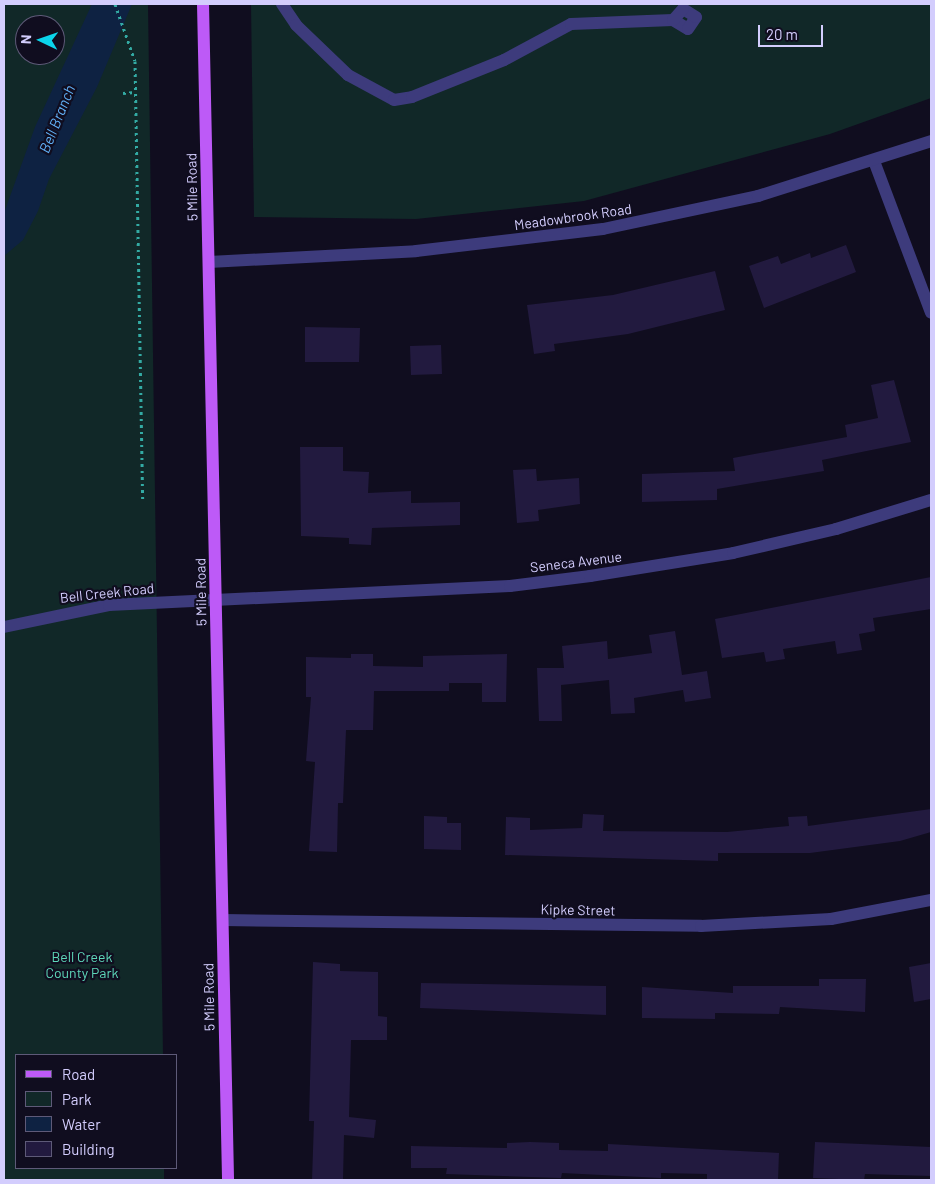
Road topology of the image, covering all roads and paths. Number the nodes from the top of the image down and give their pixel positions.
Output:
1 (115, 4) edge
2 (203, 4) edge
3 (282, 4) edge
4 (673, 20) dead end
5 (123, 92) dead end
6 (135, 92) junction
7 (931, 141) edge
8 (874, 161) junction
9 (209, 262) junction
10 (931, 313) edge
11 (931, 500) edge
12 (142, 502) dead end
13 (216, 597) junction
14 (4, 627) edge
15 (931, 900) edge
16 (223, 920) junction
17 (228, 1180) edge

1 - 6 path
2 - 9 main road, 5 Mile Road
3 - 4 street
5 - 6 path
6 - 12 path
7 - 8 street, Meadowbrook Road
8 - 9 street, Meadowbrook Road
8 - 10 street
9 - 13 main road, 5 Mile Road
11 - 13 street, Seneca Avenue
13 - 14 street, Bell Creek Road
13 - 16 main road, 5 Mile Road
15 - 16 street, Kipke Street
16 - 17 main road, 5 Mile Road

